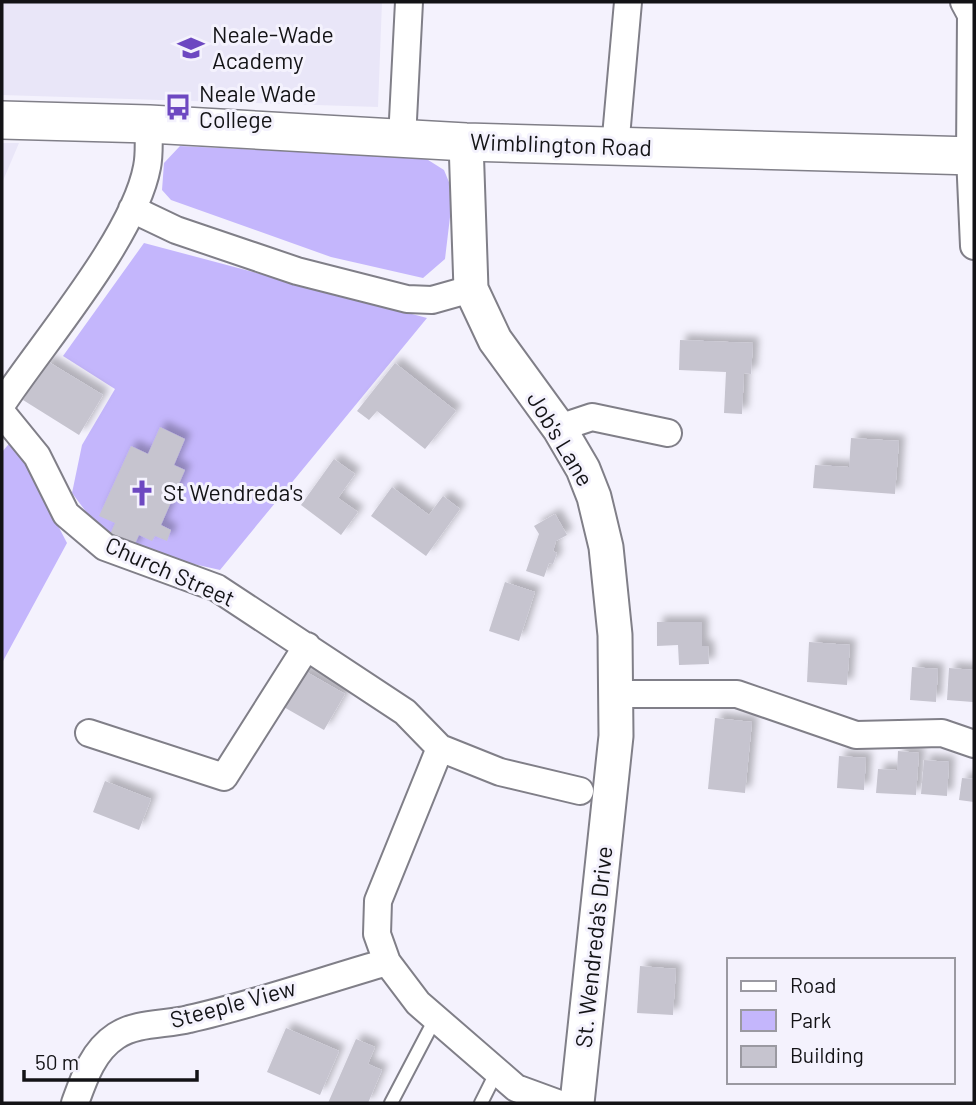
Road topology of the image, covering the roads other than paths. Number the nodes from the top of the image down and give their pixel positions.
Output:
1 (409, 2) edge
2 (628, 2) edge
3 (967, 8) edge
4 (2, 120) edge
5 (149, 124) junction
6 (402, 139) junction
7 (466, 142) junction
8 (615, 148) junction
9 (972, 156) edge
10 (132, 209) junction
11 (974, 246) edge
12 (471, 289) junction
13 (2, 404) edge
14 (2, 413) edge
15 (559, 428) junction
16 (668, 433) dead end
17 (307, 646) junction
18 (616, 694) junction
19 (89, 733) dead end
20 (974, 744) edge
21 (440, 748) junction
22 (596, 792) junction
23 (387, 962) junction
24 (435, 1019) junction
25 (496, 1073) junction
26 (75, 1103) edge
27 (391, 1103) edge
28 (481, 1103) edge
29 (557, 1103) edge
30 (576, 1103) edge

1 - 6 street
2 - 8 street
3 - 9 street
4 - 5 main road, Wimblington Road
5 - 6 main road, Wimblington Road
5 - 10 street
6 - 7 main road, Wimblington Road
7 - 8 main road, Wimblington Road
7 - 12 street, Job's Lane
8 - 9 main road, Wimblington Road
9 - 11 street
10 - 12 street
10 - 13 street
12 - 15 street, Job's Lane
14 - 17 street, Church Street
15 - 16 street
15 - 18 street, Job's Lane
17 - 19 street
17 - 21 street, Church Street
18 - 20 street
18 - 22 street, Job's Lane
21 - 22 street
21 - 23 street
22 - 30 street, St. Wendreda's Drive
23 - 24 street
23 - 26 street, Steeple View
24 - 25 street
24 - 27 lane
25 - 28 lane
25 - 29 street

